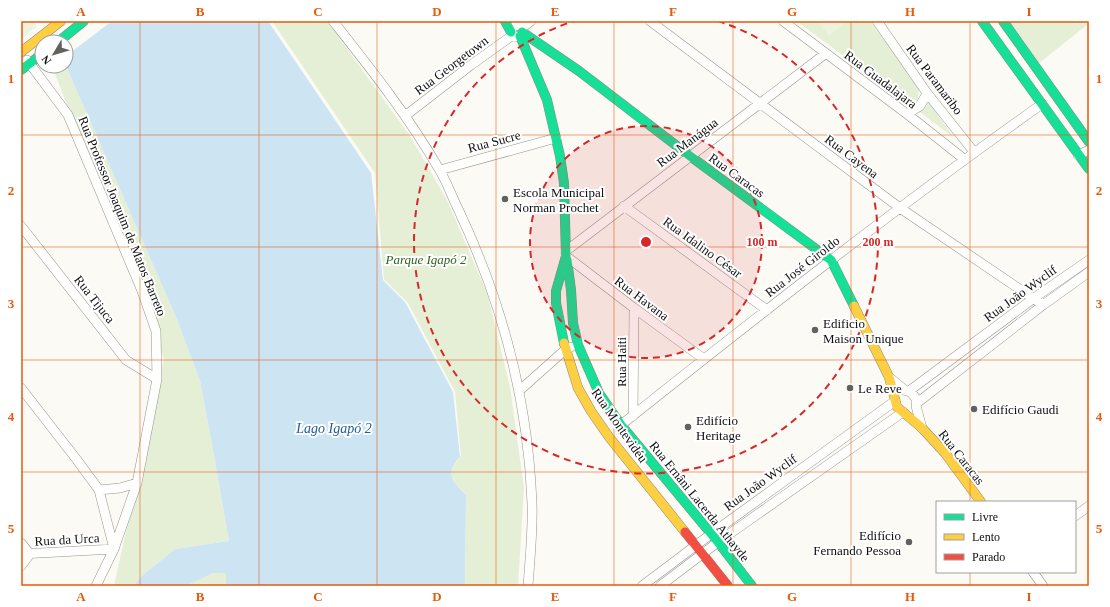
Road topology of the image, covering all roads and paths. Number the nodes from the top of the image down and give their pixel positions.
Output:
1 (62, 21) edge
2 (84, 21) edge
3 (505, 21) edge
4 (531, 21) edge
5 (650, 21) edge
6 (783, 21) edge
7 (877, 21) edge
8 (982, 21) edge
9 (1003, 21) edge
10 (336, 22) edge
11 (517, 30) edge
12 (68, 34) edge
13 (21, 52) edge
14 (825, 54) junction
15 (34, 60) edge
16 (30, 63) junction
17 (21, 70) edge
18 (927, 93) junction
19 (759, 104) junction
20 (1042, 104) junction
21 (906, 114) junction
22 (405, 116) junction
23 (556, 138) junction
24 (1089, 142) edge
25 (1089, 150) edge
26 (974, 152) junction
27 (1078, 155) junction
28 (690, 156) junction
29 (964, 160) junction
30 (1089, 169) edge
31 (440, 170) junction
32 (624, 206) junction
33 (900, 208) junction
34 (21, 226) edge
35 (566, 253) junction
36 (831, 260) junction
37 (1089, 260) edge
38 (1089, 272) edge
39 (1034, 298) junction
40 (1044, 305) junction
41 (634, 308) junction
42 (767, 310) junction
43 (578, 344) junction
44 (566, 349) junction
45 (704, 359) junction
46 (889, 377) junction
47 (157, 379) junction
48 (21, 388) edge
49 (519, 390) junction
50 (907, 391) junction
51 (895, 400) junction
52 (916, 404) junction
53 (904, 412) junction
54 (633, 416) junction
55 (622, 425) junction
56 (922, 428) junction
57 (137, 484) junction
58 (99, 490) junction
59 (980, 501) edge
60 (1089, 506) edge
61 (1076, 515) edge
62 (711, 534) junction
63 (718, 542) junction
64 (21, 543) edge
65 (696, 545) junction
66 (114, 549) junction
67 (25, 554) edge
68 (703, 554) junction
69 (21, 566) edge
70 (1034, 573) edge
71 (96, 586) edge
72 (528, 586) edge
73 (642, 586) edge
74 (660, 586) edge
75 (728, 586) edge
76 (752, 586) edge
77 (1043, 586) edge

1 - 13 street
2 - 12 street
3 - 11 street, Rua Montevidéu
4 - 11 street, Rua Georgetown
5 - 19 street, Rua Cayena
6 - 14 street, Rua Guadalajara
7 - 18 street, Rua Paramaribo
8 - 20 street
9 - 24 street
10 - 22 street
11 - 22 street, Rua Georgetown
11 - 23 street, Rua Montevidéu
11 - 28 street, Rua Caracas
13 - 16 street, Rua Professor Joaquim de Matos Barreto
14 - 19 street, Rua Manágua
14 - 21 street, Rua Guadalajara
15 - 16 street
16 - 17 street
16 - 47 street, Rua Professor Joaquim de Matos Barreto
18 - 21 street
18 - 26 street, Rua Paramaribo
19 - 28 street, Rua Manágua
19 - 33 street, Rua Cayena
20 - 26 street, Rua José Giroldo
20 - 27 street
21 - 29 street, Rua Guadalajara
22 - 31 street
23 - 31 street, Rua Sucre
23 - 35 street, Rua Montevidéu
25 - 27 street
26 - 29 street, Rua José Giroldo
27 - 30 street
28 - 32 street, Rua Manágua
28 - 36 street, Rua Caracas
29 - 33 street, Rua José Giroldo
31 - 49 street
32 - 35 street, Rua Manágua
32 - 42 street, Rua Idalino César
33 - 36 street, Rua José Giroldo
33 - 39 street, Rua Cayena
34 - 47 street, Rua Tijuca
35 - 41 street, Rua Havana
35 - 43 street, Rua Ernâni Lacerda Athayde
35 - 44 street, Rua Montevidéu
36 - 42 street, Rua José Giroldo
36 - 46 street, Rua Caracas
37 - 39 street, Rua João Wyclif
38 - 40 street, Rua João Wyclif
39 - 40 street, Rua Cayena
39 - 50 street, Rua João Wyclif
40 - 52 street, Rua João Wyclif
41 - 45 street, Rua Havana
41 - 54 street, Rua Haiti
42 - 45 street, Rua José Giroldo
43 - 44 street
43 - 55 street, Rua Ernâni Lacerda Athayde
44 - 49 street
44 - 65 street, Rua Montevidéu
45 - 54 street, Rua José Giroldo
46 - 50 street, Rua Caracas
46 - 51 street, Rua Caracas
47 - 57 street, Rua Professor Joaquim de Matos Barreto
48 - 58 street
49 - 72 street
50 - 51 street, Rua João Wyclif
50 - 52 street, Rua Caracas
51 - 53 street, Rua Caracas
51 - 62 street, Rua João Wyclif
52 - 53 street, Rua João Wyclif
52 - 56 street, Rua Caracas
53 - 56 street, Rua Caracas
53 - 63 street, Rua João Wyclif
54 - 55 street, Rua José Giroldo
55 - 62 street, Rua Ernâni Lacerda Athayde
56 - 59 street, Rua Caracas
57 - 58 street
57 - 66 street, Rua Professor Joaquim de Matos Barreto
58 - 66 street
60 - 61 street
62 - 63 street, Rua Ernâni Lacerda Athayde
62 - 65 street, Rua João Wyclif
63 - 68 street, Rua João Wyclif
63 - 76 street, Rua Ernâni Lacerda Athayde
64 - 67 street
65 - 68 street, Rua Montevidéu
65 - 73 street, Rua João Wyclif
66 - 67 street, Rua da Urca
66 - 71 street, Rua Professor Joaquim de Matos Barreto
67 - 69 street
68 - 74 street, Rua João Wyclif
68 - 75 street
70 - 77 street

